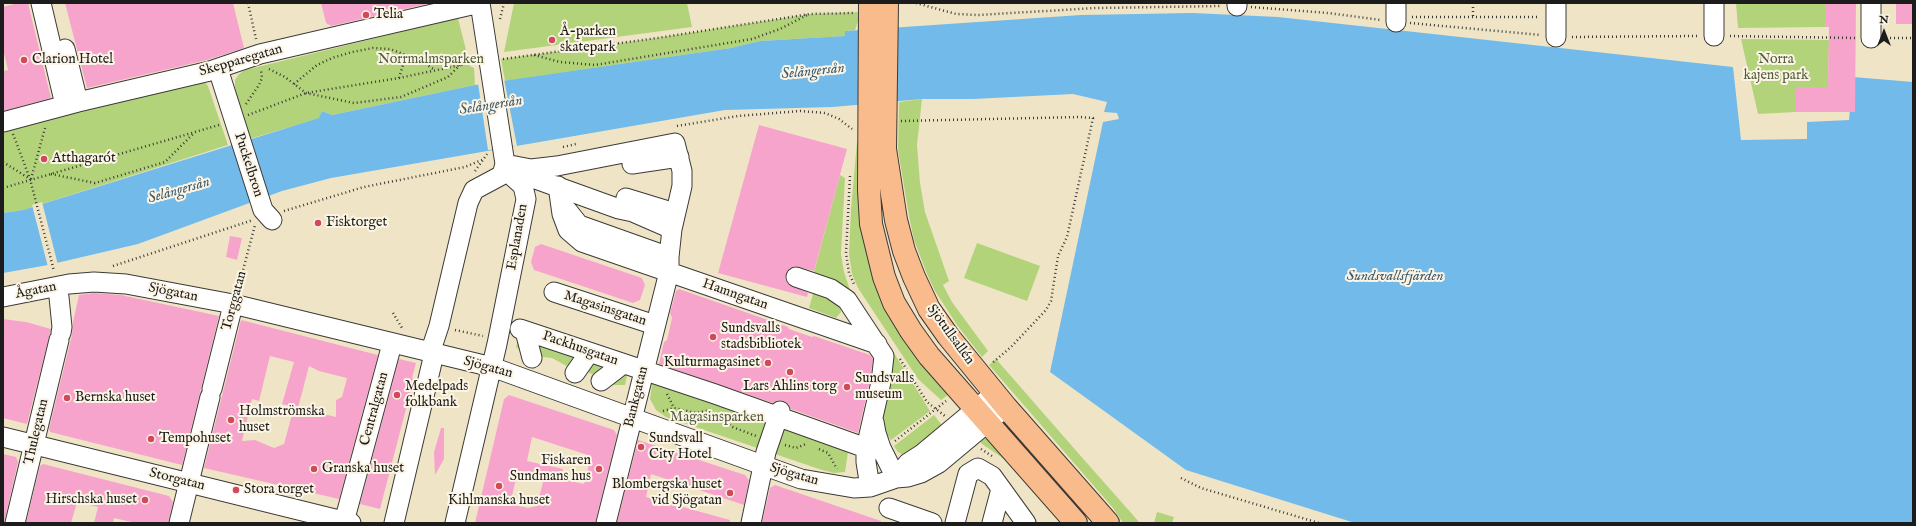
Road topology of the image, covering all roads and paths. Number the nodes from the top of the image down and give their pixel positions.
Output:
1 (40, 3) edge
2 (52, 3) edge
3 (248, 3) edge
4 (480, 3) edge
5 (492, 3) edge
6 (888, 3) edge
7 (916, 3) edge
8 (1473, 3) edge
9 (1556, 3) edge
10 (1714, 3) edge
11 (1871, 3) edge
12 (1236, 4) edge
13 (862, 8) edge
14 (810, 14) junction
15 (1399, 14) edge
16 (1542, 15) dead end
17 (1473, 17) junction
18 (879, 29) junction
19 (1714, 36) junction
20 (1556, 37) junction
21 (1871, 38) junction
22 (1913, 38) edge
23 (406, 55) junction
24 (532, 55) junction
25 (488, 61) junction
26 (262, 62) junction
27 (460, 65) junction
28 (218, 69) junction
29 (436, 70) junction
30 (399, 78) junction
31 (294, 84) junction
32 (306, 93) junction
33 (64, 106) junction
34 (883, 110) junction
35 (5, 121) edge
36 (230, 122) junction
37 (854, 130) dead end
38 (196, 132) junction
39 (676, 142) junction
40 (581, 144) dead end
41 (558, 149) dead end
42 (503, 156) junction
43 (485, 159) dead end
44 (3, 162) edge
45 (51, 173) junction
46 (30, 179) junction
47 (552, 184) junction
48 (3, 188) edge
49 (268, 215) junction
50 (674, 221) junction
51 (669, 265) junction
52 (112, 266) dead end
53 (53, 269) dead end
54 (796, 277) dead end
55 (64, 291) junction
56 (554, 292) dead end
57 (3, 297) edge
58 (232, 308) junction
59 (393, 313) dead end
60 (655, 325) junction
61 (439, 326) junction
62 (398, 338) junction
63 (498, 339) junction
64 (877, 344) junction
65 (432, 353) junction
66 (590, 353) junction
67 (532, 358) dead end
68 (623, 364) junction
69 (492, 367) junction
70 (986, 368) dead end
71 (644, 371) junction
72 (575, 372) dead end
73 (601, 381) dead end
74 (1000, 401) junction
75 (936, 410) dead end
76 (661, 412) dead end
77 (719, 414) dead end
78 (779, 414) junction
79 (982, 415) junction
80 (632, 417) junction
81 (724, 418) dead end
82 (3, 437) edge
83 (759, 437) dead end
84 (35, 445) junction
85 (874, 448) junction
86 (828, 453) dead end
87 (764, 466) junction
88 (839, 474) dead end
89 (1181, 478) dead end
90 (884, 483) junction
91 (189, 484) junction
92 (1001, 489) junction
93 (888, 516) edge
94 (347, 522) edge
95 (15, 523) edge
96 (179, 523) edge
97 (394, 523) edge
98 (455, 523) edge
99 (606, 523) edge
100 (751, 523) edge
101 (932, 523) edge
102 (955, 523) edge
103 (992, 523) edge
104 (1026, 523) edge
105 (1076, 523) edge
106 (1108, 523) edge
107 (1319, 523) edge

1 - 33 street
2 - 33 street
3 - 26 path
4 - 25 street
4 - 26 street, Skepparegatan
5 - 25 street
6 - 18 main road
7 - 12 path
8 - 17 path
9 - 20 street
10 - 19 street
11 - 21 street
12 - 15 path
13 - 14 path
13 - 18 main road
14 - 24 path
14 - 24 path
15 - 17 path
15 - 20 path
16 - 17 path
18 - 34 main road
19 - 20 path
19 - 21 path
21 - 22 path
23 - 29 path
23 - 30 path
23 - 31 path
24 - 25 path
25 - 27 path
25 - 42 street
26 - 28 street, Skepparegatan
26 - 31 path
26 - 36 path
27 - 29 path
27 - 32 path
28 - 33 street, Skepparegatan
28 - 36 street
29 - 30 path
30 - 32 path
31 - 32 path
32 - 36 path
33 - 35 street, Skepparegatan
33 - 46 path
34 - 70 path
34 - 74 main road, Sjötullsallén
34 - 79 main road, Sjötullsallén
35 - 46 path
36 - 38 path
36 - 49 street, Puckelbron
37 - 39 path
38 - 45 path
38 - 45 path
39 - 42 street
39 - 47 street
39 - 50 street, Bankgatan
40 - 41 path
42 - 47 street
42 - 61 street
42 - 63 street, Esplanaden
43 - 49 path
44 - 46 path
45 - 46 path
46 - 48 path
46 - 53 path
47 - 50 street
47 - 51 street, Hamngatan
49 - 52 path
49 - 58 path, Torggatan
50 - 51 street, Bankgatan
51 - 60 street, Bankgatan
51 - 64 street, Hamngatan
54 - 64 street
55 - 57 street, Ågatan
55 - 58 street, Sjögatan
55 - 84 street, Thulegatan
56 - 60 street, Magasinsgatan
58 - 62 street, Sjögatan
58 - 91 street, Torggatan
59 - 62 path
60 - 71 street, Bankgatan
61 - 63 path
61 - 65 street
62 - 65 street, Sjögatan
62 - 94 street, Centralgatan
63 - 69 street, Esplanaden
64 - 85 street
65 - 69 street, Sjögatan
65 - 97 street
66 - 67 street, Packhusgatan
66 - 68 street, Packhusgatan
66 - 72 street
68 - 71 street, Packhusgatan
68 - 73 street
69 - 80 street, Sjögatan
69 - 98 street, Esplanaden
71 - 78 street, Packhusgatan
71 - 80 street, Bankgatan
74 - 79 street
74 - 106 main road, Sjötullsallén
75 - 85 path
76 - 77 path
78 - 85 street, Packhusgatan
78 - 87 street
79 - 90 street
79 - 105 main road, Sjötullsallén
80 - 87 street, Sjögatan
80 - 99 street, Bankgatan
81 - 83 path
82 - 84 street, Storgatan
84 - 91 street, Storgatan
84 - 95 street, Thulegatan
85 - 90 street
85 - 90 street
86 - 88 path
87 - 90 street, Sjögatan
87 - 100 street
89 - 107 path
90 - 93 street
91 - 94 street, Storgatan
91 - 96 street, Torggatan
92 - 102 street
92 - 103 street
92 - 104 street
93 - 101 street

